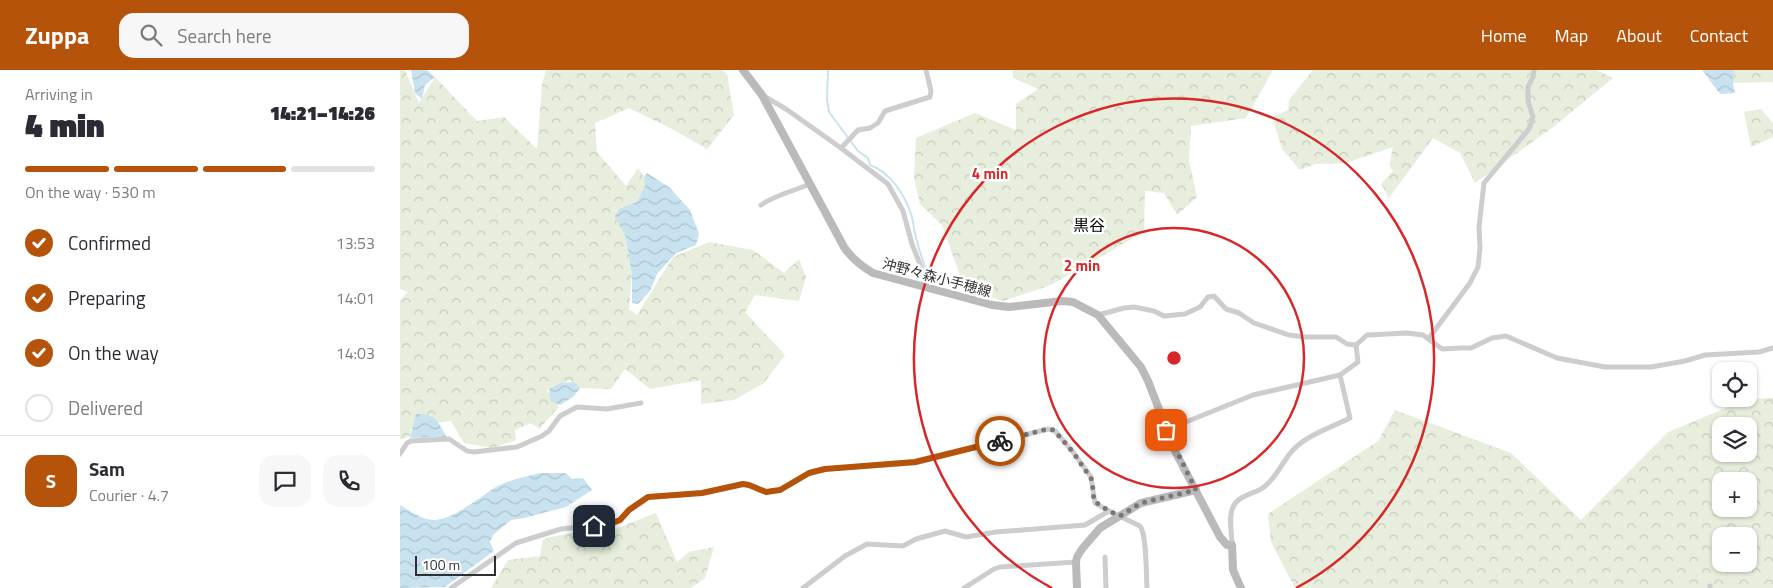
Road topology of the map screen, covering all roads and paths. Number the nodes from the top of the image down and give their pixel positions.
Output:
1 (743, 70) edge
2 (926, 70) edge
3 (1534, 70) edge
4 (762, 95) junction
5 (841, 148) junction
6 (810, 184) junction
7 (761, 205) dead end
8 (924, 287) junction
9 (1098, 315) junction
10 (1429, 338) junction
11 (1356, 345) junction
12 (1773, 348) edge
13 (1340, 375) junction
14 (641, 403) dead end
15 (1166, 430) junction
16 (400, 454) edge
17 (1196, 490) junction
18 (1109, 511) junction
19 (1120, 516) junction
20 (1232, 545) junction
21 (1105, 557) dead end
22 (1076, 562) junction
23 (450, 588) edge
24 (803, 588) edge
25 (964, 588) edge
26 (1077, 588) edge
27 (1106, 588) edge
28 (1147, 588) edge
29 (1241, 588) edge

1 - 4 main road, 沖野々森小手穂線
2 - 5 street
3 - 10 street
4 - 5 street
4 - 6 main road, 沖野々森小手穂線
5 - 8 street
6 - 7 street
6 - 8 main road, 沖野々森小手穂線
8 - 9 main road, 沖野々森小手穂線
9 - 11 street
9 - 15 main road, 沖野々森小手穂線
10 - 11 street
10 - 12 street
11 - 13 street
13 - 15 street
13 - 20 street
14 - 16 street
15 - 17 main road, 沖野々森小手穂線
17 - 19 main road
17 - 20 main road, 沖野々森小手穂線
18 - 19 street
18 - 23 street
18 - 24 street
19 - 22 main road
19 - 28 street
20 - 29 main road
21 - 27 street
22 - 25 street
22 - 26 main road

